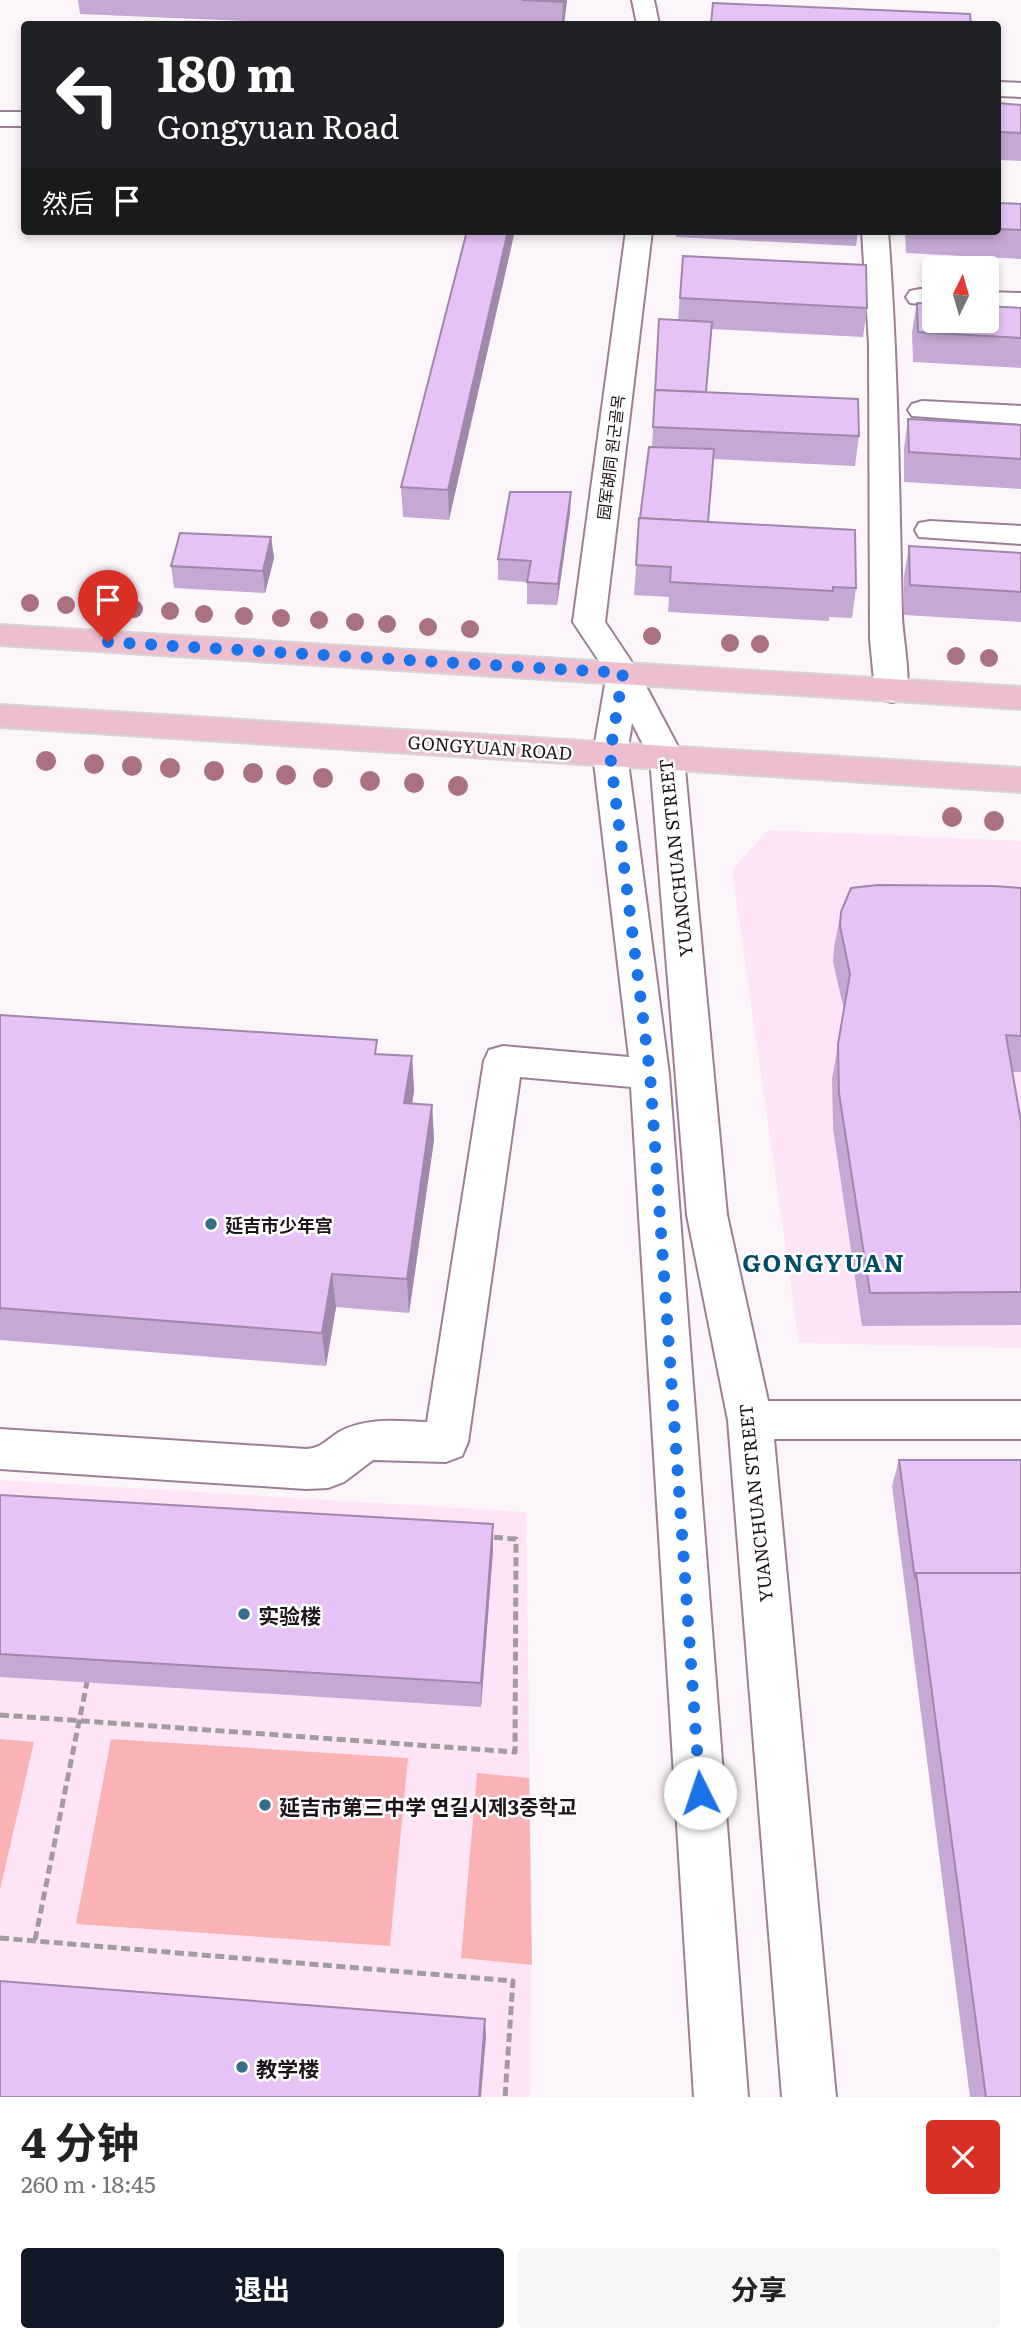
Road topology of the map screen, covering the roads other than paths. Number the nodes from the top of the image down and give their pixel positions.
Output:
1 (643, 0) edge
2 (647, 21) edge
3 (1001, 89) edge
4 (1021, 90) edge
5 (0, 118) edge
6 (21, 119) edge
7 (638, 235) edge
8 (875, 235) edge
9 (999, 300) edge
10 (1021, 301) edge
11 (922, 410) dead end
12 (1021, 415) edge
13 (930, 530) dead end
14 (1021, 534) edge
15 (0, 635) edge
16 (623, 673) junction
17 (892, 691) junction
18 (1021, 698) edge
19 (0, 716) edge
20 (610, 754) junction
21 (667, 758) junction
22 (1021, 780) edge
23 (650, 1074) junction
24 (750, 1420) junction
25 (1021, 1420) edge
26 (0, 1449) edge
27 (721, 2097) edge
28 (808, 2097) edge

1 - 2 street
3 - 4 street
5 - 6 street
7 - 16 street, 园军胡同 원군골목
8 - 17 street
9 - 10 street
11 - 12 street
13 - 14 street
15 - 16 main road
16 - 17 main road
16 - 20 street
16 - 21 street, YUANCHUAN STREET
17 - 18 main road
19 - 20 main road, GONGYUAN ROAD
20 - 21 main road, GONGYUAN ROAD
20 - 23 street
21 - 22 main road, GONGYUAN ROAD
21 - 24 street, YUANCHUAN STREET
23 - 26 street
23 - 27 street
24 - 25 street
24 - 28 street, YUANCHUAN STREET

